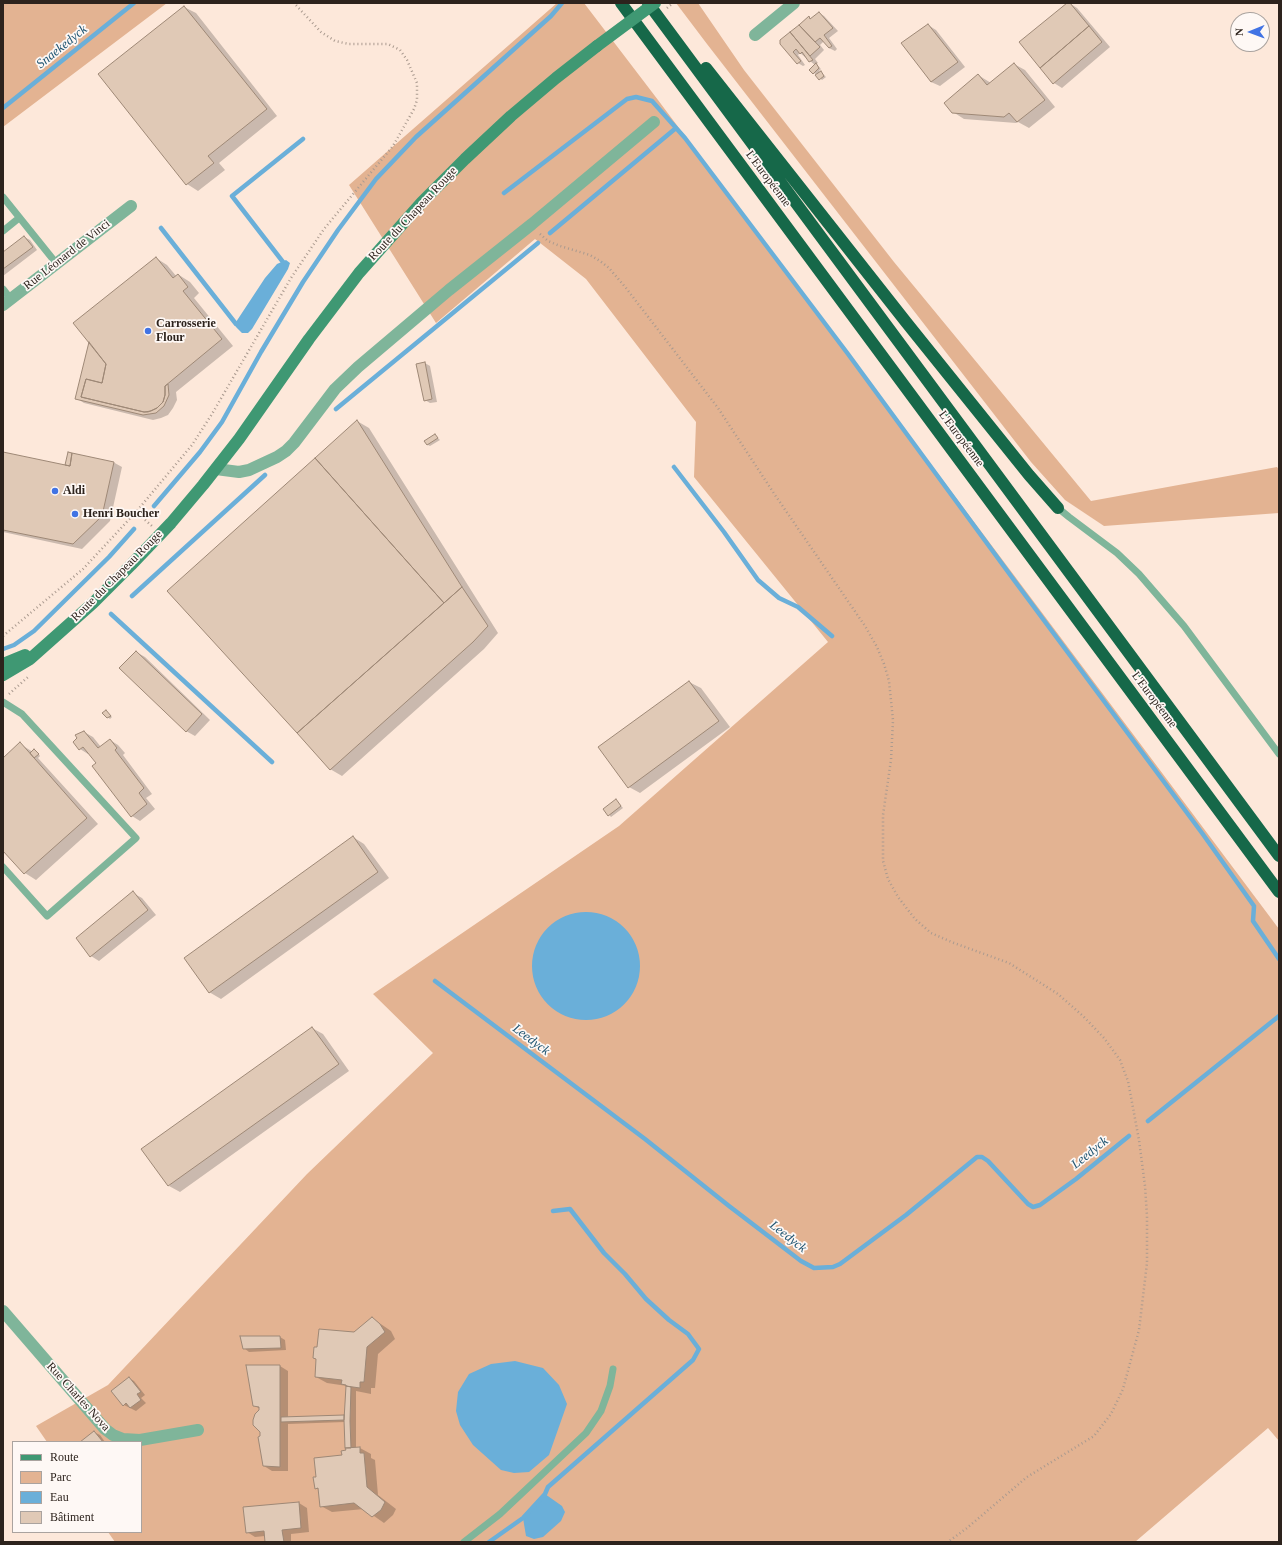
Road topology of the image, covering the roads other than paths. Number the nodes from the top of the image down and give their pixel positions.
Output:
1 (620, 3) edge
2 (648, 3) edge
3 (652, 3) edge
4 (655, 3) edge
5 (794, 3) edge
6 (755, 35) dead end
7 (654, 122) dead end
8 (3, 197) edge
9 (131, 206) dead end
10 (19, 218) junction
11 (3, 231) edge
12 (56, 263) junction
13 (3, 289) edge
14 (7, 302) edge
15 (216, 469) junction
16 (1058, 508) joint
17 (46, 644) junction
18 (3, 664) edge
19 (3, 675) edge
20 (3, 702) edge
21 (1279, 754) edge
22 (1279, 856) edge
23 (3, 867) edge
24 (1279, 892) edge
25 (3, 1311) edge
26 (613, 1369) dead end
27 (198, 1430) dead end
28 (464, 1542) edge

1 - 24 highway, L'Européenne
2 - 22 highway, L'Européenne
3 - 16 highway
4 - 15 street, Route du Chapeau Rouge, bridge
5 - 6 street
7 - 15 street
8 - 10 lane
9 - 12 street, Rue Léonard de Vinci
10 - 11 lane
10 - 12 lane
12 - 14 street, Rue Léonard de Vinci
13 - 14 lane
15 - 17 street, Route du Chapeau Rouge
16 - 21 lane
17 - 18 street, Route du Chapeau Rouge
17 - 19 street, Route du Chapeau Rouge
20 - 23 lane
25 - 27 street, Rue Charles Nova
26 - 28 lane

